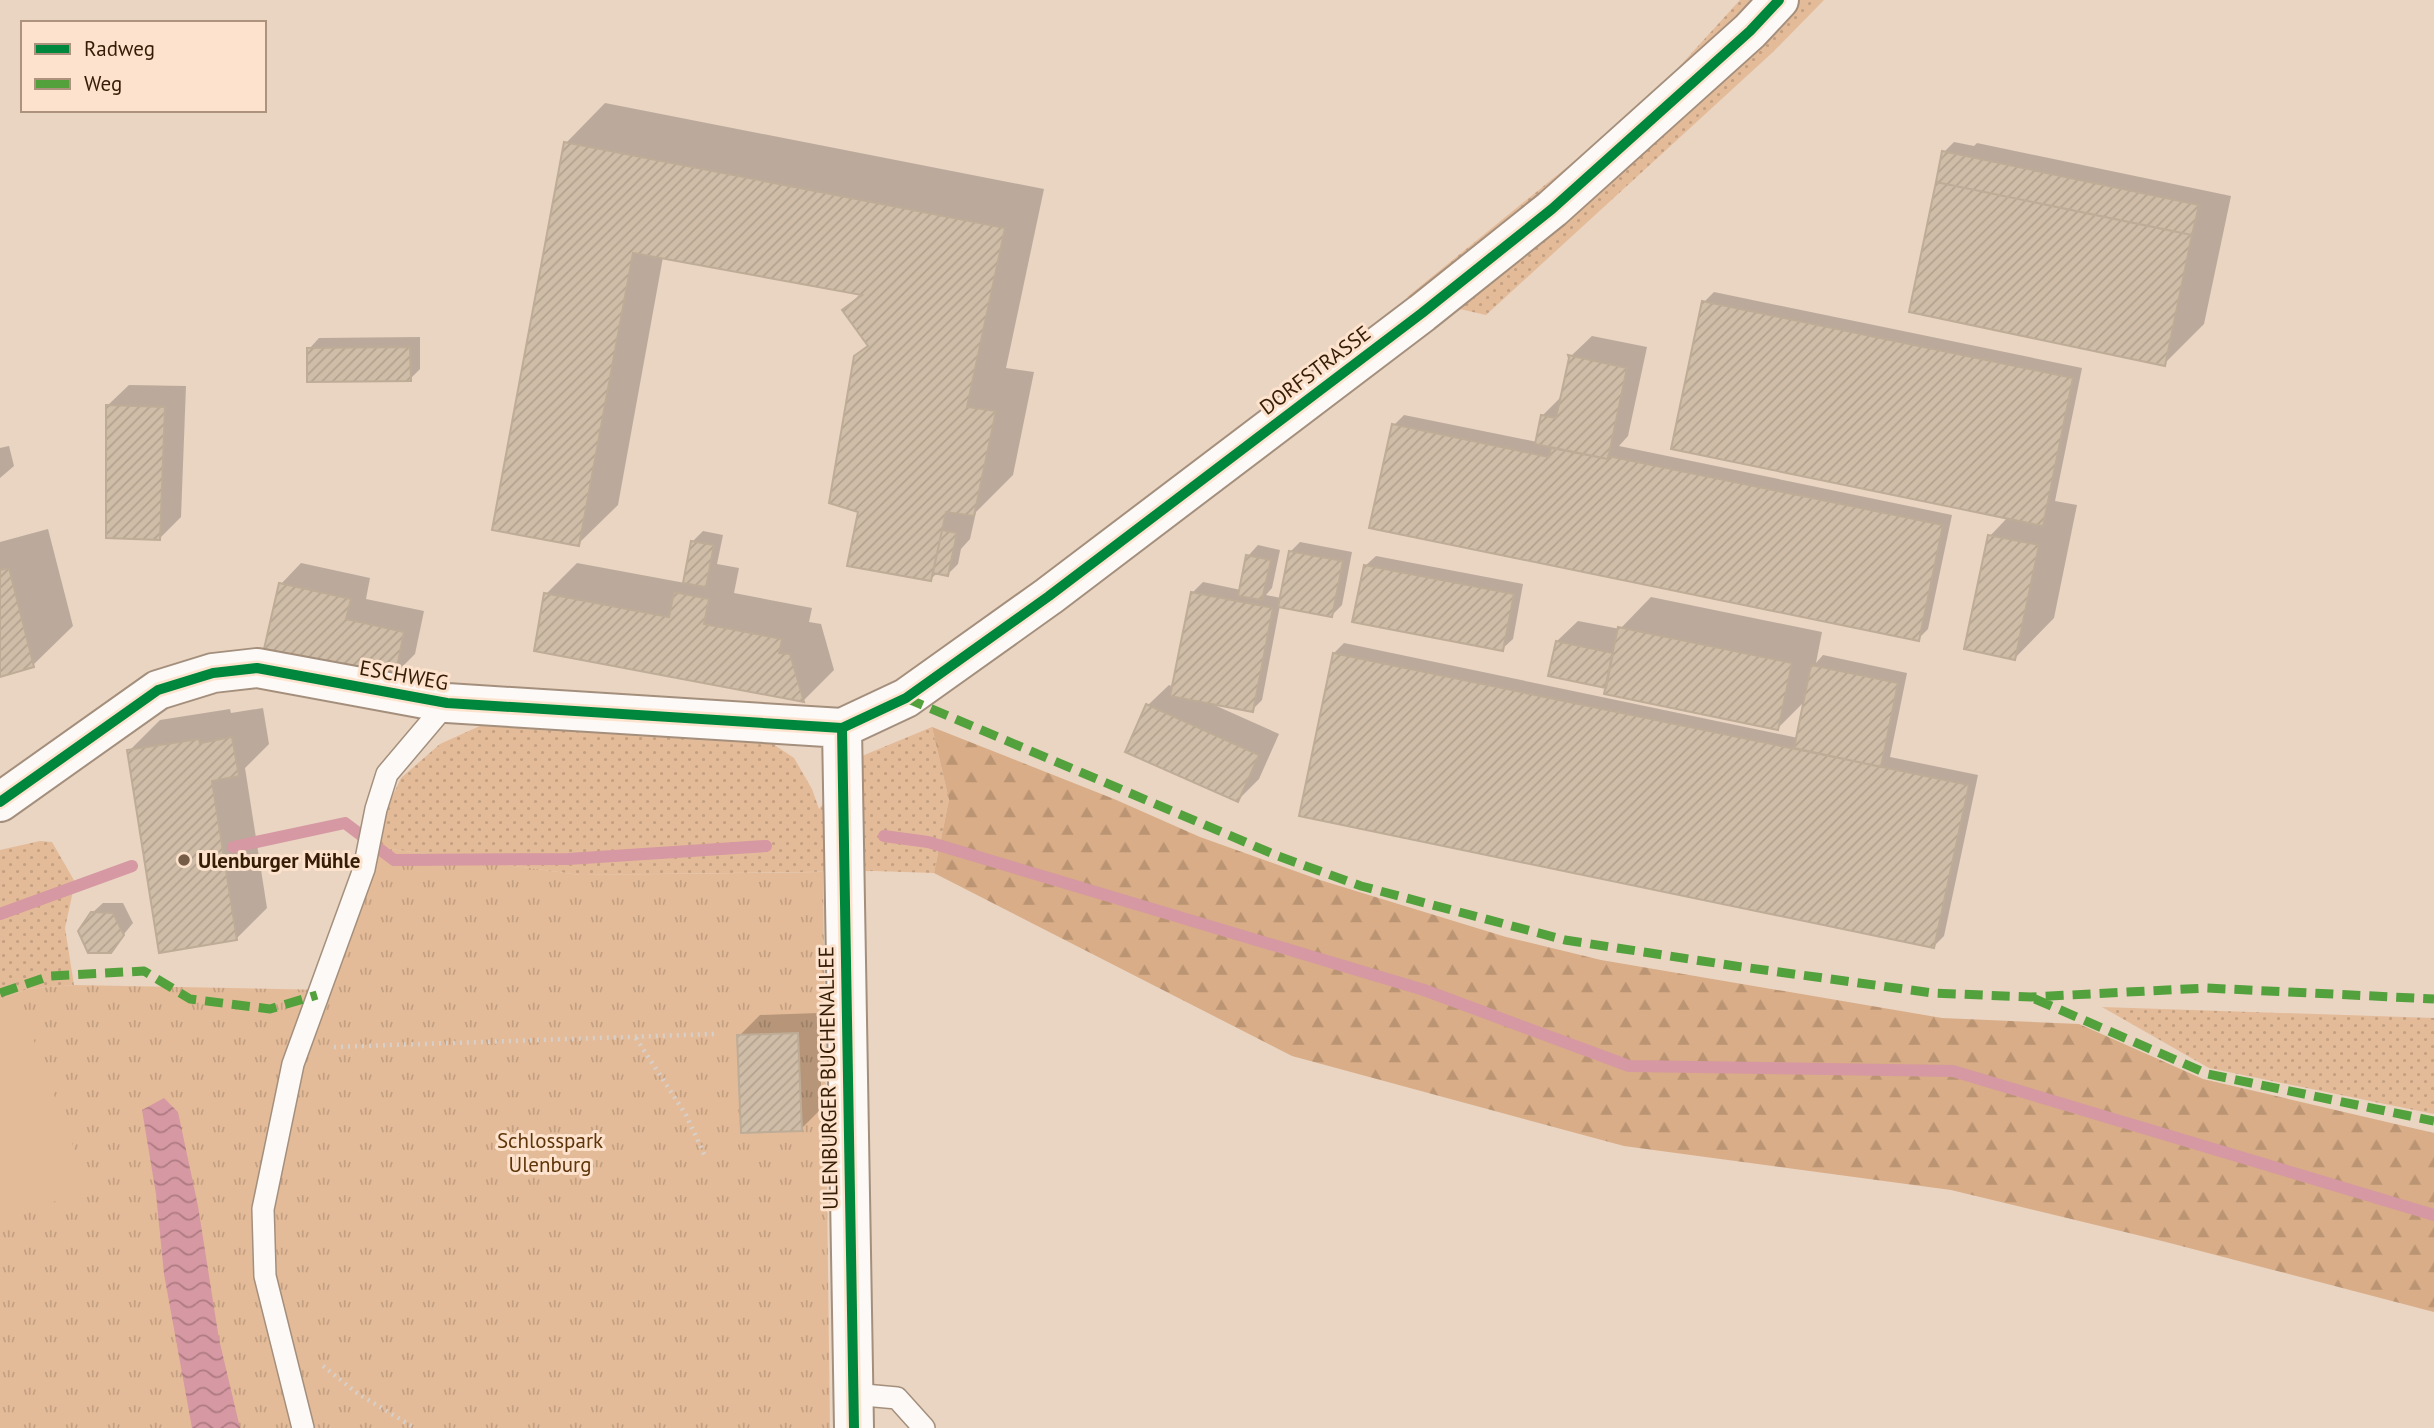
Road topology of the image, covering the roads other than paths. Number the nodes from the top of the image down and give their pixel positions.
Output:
1 (1779, 0) edge
2 (447, 703) junction
3 (842, 728) junction
4 (0, 802) edge
5 (853, 1411) edge
6 (303, 1428) edge
7 (924, 1428) edge

1 - 3 street, DORFSTRASSE
2 - 3 street, ESCHWEG
2 - 4 street, ESCHWEG
2 - 6 lane
3 - 5 street, ULENBURGER BUCHENALLEE
5 - 7 lane

